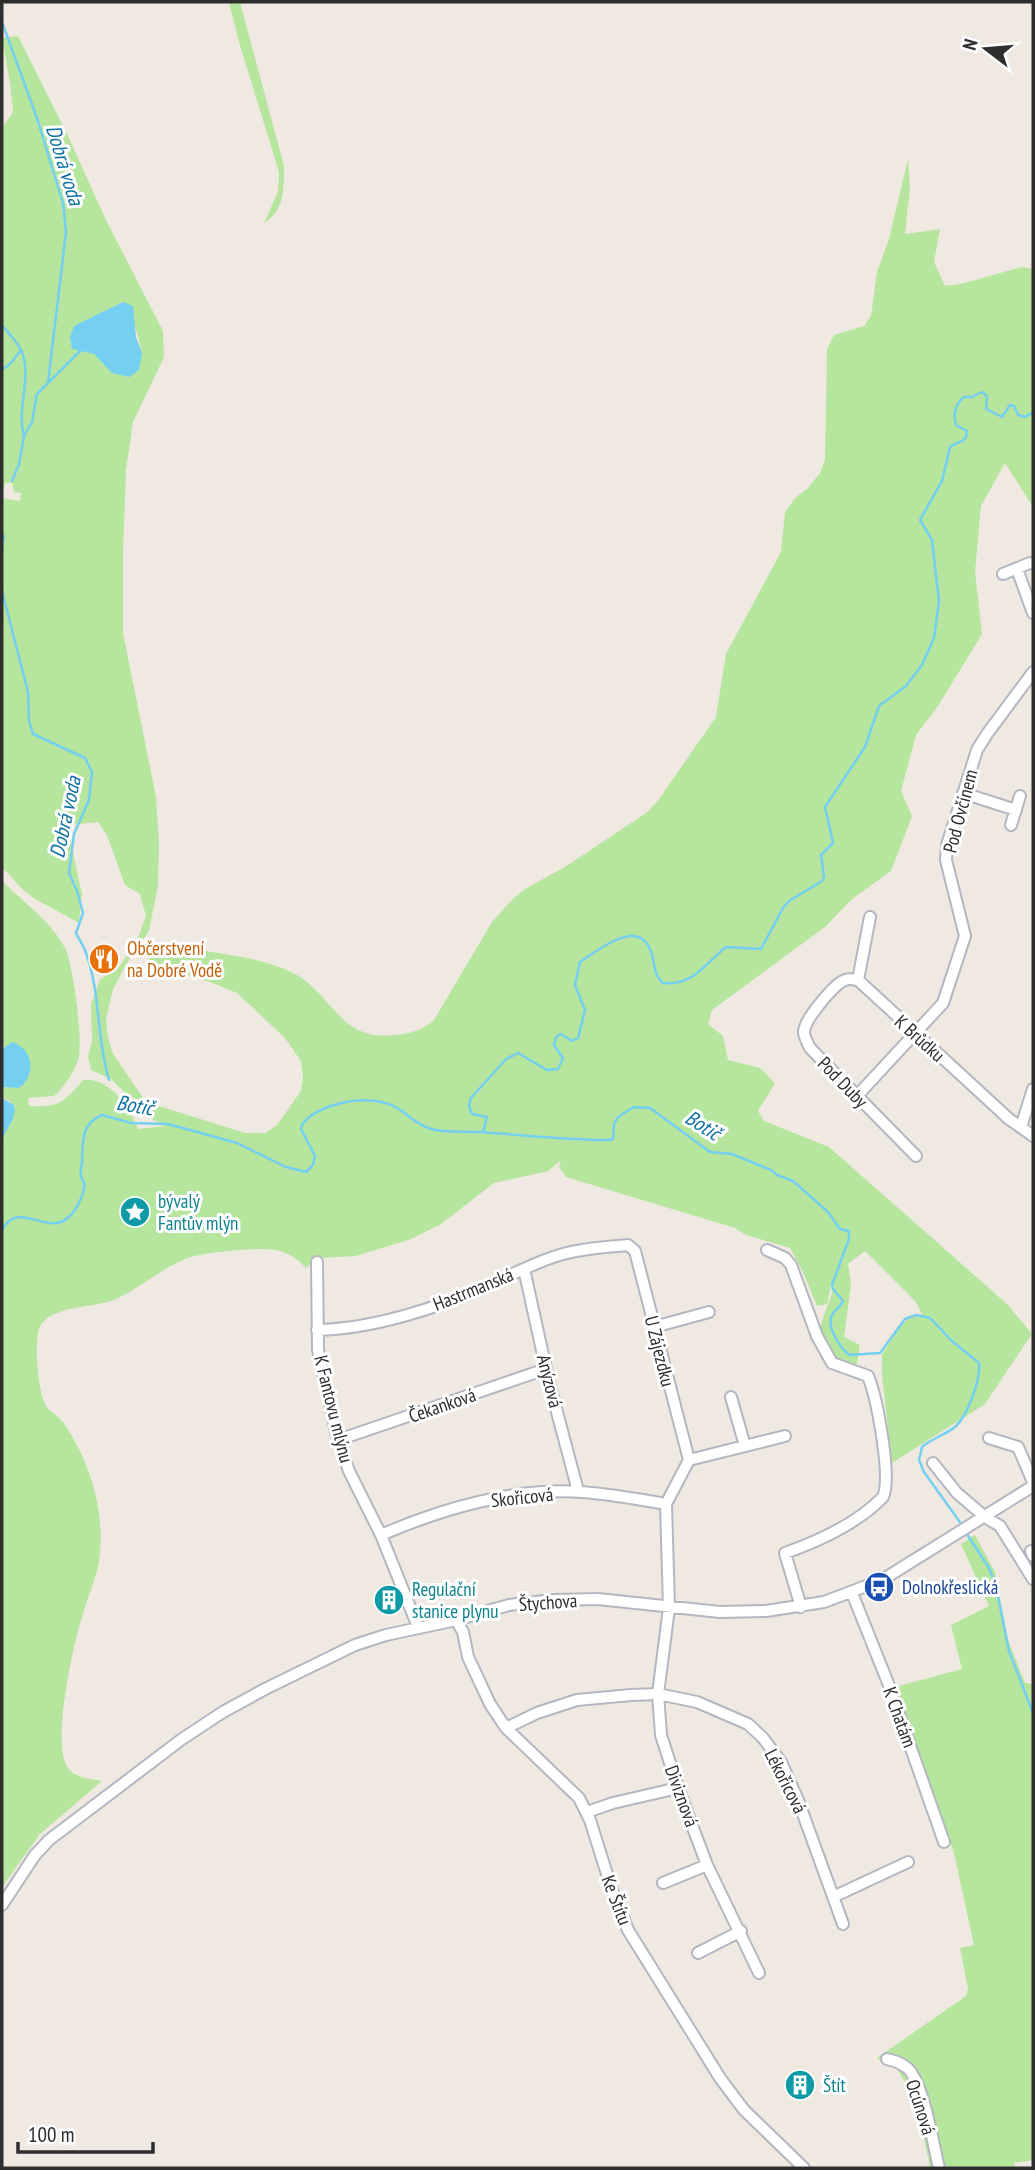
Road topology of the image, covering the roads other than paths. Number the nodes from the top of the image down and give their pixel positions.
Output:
1 (1030, 563) dead end
2 (1017, 569) junction
3 (1003, 574) dead end
4 (1033, 613) edge
5 (1033, 672) edge
6 (963, 793) junction
7 (1020, 796) dead end
8 (1016, 810) junction
9 (1012, 825) dead end
10 (870, 917) dead end
11 (858, 980) junction
12 (916, 1034) junction
13 (1033, 1089) edge
14 (856, 1097) junction
15 (1021, 1127) junction
16 (1033, 1136) edge
17 (916, 1156) dead end
18 (628, 1245) joint
19 (767, 1250) dead end
20 (317, 1262) dead end
21 (524, 1269) junction
22 (709, 1312) dead end
23 (654, 1327) junction
24 (317, 1330) junction
25 (546, 1369) junction
26 (731, 1397) dead end
27 (785, 1436) dead end
28 (989, 1438) dead end
29 (338, 1440) junction
30 (745, 1446) junction
31 (689, 1460) junction
32 (933, 1463) dead end
33 (1033, 1484) edge
34 (578, 1491) junction
35 (667, 1504) junction
36 (982, 1519) junction
37 (381, 1535) junction
38 (1033, 1579) edge
39 (852, 1593) junction
40 (801, 1607) junction
41 (669, 1608) junction
42 (456, 1620) junction
43 (418, 1627) junction
44 (658, 1695) junction
45 (506, 1728) junction
46 (678, 1788) junction
47 (586, 1812) junction
48 (944, 1842) dead end
49 (908, 1862) dead end
50 (708, 1865) junction
51 (663, 1883) dead end
52 (833, 1897) junction
53 (2, 1905) edge
54 (843, 1924) dead end
55 (741, 1931) junction
56 (698, 1953) dead end
57 (759, 1973) dead end
58 (887, 2059) dead end
59 (804, 2168) edge
60 (939, 2168) edge

1 - 2 street
2 - 3 street
2 - 4 street
5 - 6 street, Pod Ovčínem
6 - 8 street
6 - 12 street, Pod Ovčínem
7 - 8 street
8 - 9 street
10 - 11 street
11 - 12 street, K Brůdku
11 - 14 street, Pod Duby
12 - 14 street, Pod Ovčínem
12 - 15 street, K Brůdku
13 - 15 street
14 - 17 street, Pod Duby
15 - 16 street, K Brůdku
18 - 21 street, Hastrmanská
18 - 23 street, U Zájezdku
19 - 40 street
20 - 24 street, K Fantovu mlýnu
21 - 24 street, Hastrmanská
21 - 25 street, Anýzová
22 - 23 street
23 - 31 street, U Zájezdku
24 - 29 street, K Fantovu mlýnu
25 - 29 street, Čekanková
25 - 34 street, Anýzová
26 - 30 street
27 - 30 street
28 - 33 street
29 - 37 street, K Fantovu mlýnu
30 - 31 street
31 - 35 street
32 - 36 street
33 - 36 street, Štychova
34 - 35 street, Skořicová
34 - 37 street, Skořicová
35 - 41 street
36 - 38 street
36 - 39 street, Štychova
37 - 43 street, K Fantovu mlýnu
39 - 40 street, Štychova
39 - 48 street, K Chatám
40 - 41 street, Štychova
41 - 42 street, Štychova
41 - 44 street, Diviznová
42 - 43 street, Štychova
42 - 45 street, Ke Štítu
43 - 53 street, Štychova
44 - 45 street, Lékořicová
44 - 46 street, Diviznová
44 - 52 street, Lékořicová
45 - 47 street, Ke Štítu
46 - 47 street
46 - 50 street, Diviznová
47 - 59 street, Ke Štítu
49 - 52 street
50 - 51 street
50 - 55 street, Diviznová
52 - 54 street, Lékořicová
55 - 56 street
55 - 57 street, Diviznová
58 - 60 street, Ocúnová

